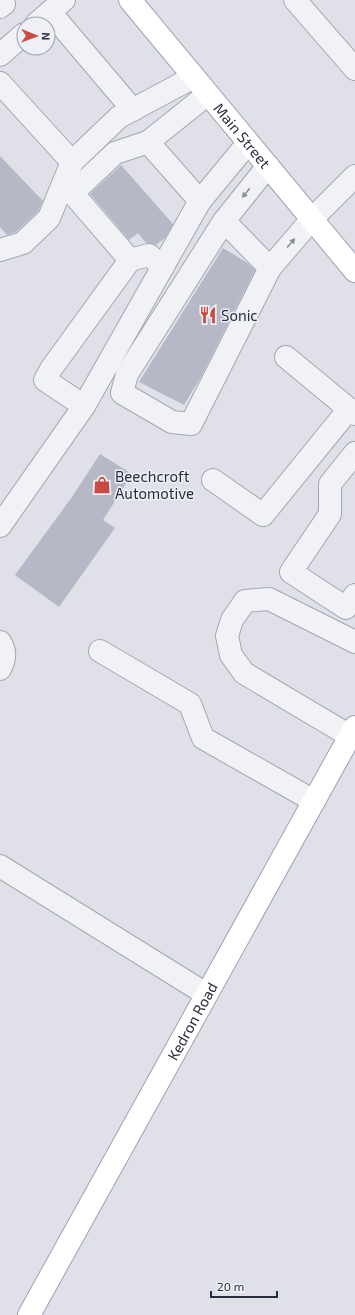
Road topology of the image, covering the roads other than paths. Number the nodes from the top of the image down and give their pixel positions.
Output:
1 (130, 0) edge
2 (295, 0) edge
3 (50, 12) edge
4 (16, 41) edge
5 (0, 55) edge
6 (355, 69) edge
7 (0, 84) edge
8 (201, 86) junction
9 (134, 110) junction
10 (148, 142) junction
11 (248, 143) junction
12 (72, 162) junction
13 (268, 166) junction
14 (355, 176) edge
15 (200, 202) junction
16 (312, 219) junction
17 (224, 221) junction
18 (0, 250) edge
19 (130, 260) junction
20 (163, 267) junction
21 (270, 268) junction
22 (355, 271) edge
23 (286, 357) dead end
24 (100, 378) junction
25 (122, 393) junction
26 (84, 406) junction
27 (352, 412) edge
28 (355, 453) edge
29 (212, 480) dead end
30 (0, 526) edge
31 (355, 595) edge
32 (0, 642) edge
33 (355, 642) edge
34 (100, 651) dead end
35 (0, 669) edge
36 (352, 732) edge
37 (314, 801) junction
38 (0, 866) edge
39 (206, 994) junction
40 (29, 1315) edge

1 - 8 main road, Main Street
2 - 6 lane
3 - 9 lane
4 - 5 lane
7 - 12 lane
8 - 9 lane
8 - 10 lane
8 - 11 main road, Main Street
9 - 12 lane
10 - 15 lane
10 - 19 lane
11 - 13 main road, Main Street
11 - 15 lane
12 - 18 lane
13 - 16 main road, Main Street
13 -> 17 lane
14 - 16 lane
15 - 20 lane
21 -> 16 lane
16 - 22 main road, Main Street
17 - 21 lane
17 - 25 lane
19 - 20 lane
19 - 26 lane
20 - 24 lane
21 - 25 lane
23 - 27 lane
24 - 25 lane
24 - 26 lane
26 - 30 lane
27 - 29 lane
28 - 31 lane
32 - 35 lane
33 - 36 lane
34 - 37 lane
36 - 37 main road, Kedron Road
37 - 39 main road, Kedron Road
38 - 39 lane
39 - 40 main road, Kedron Road

